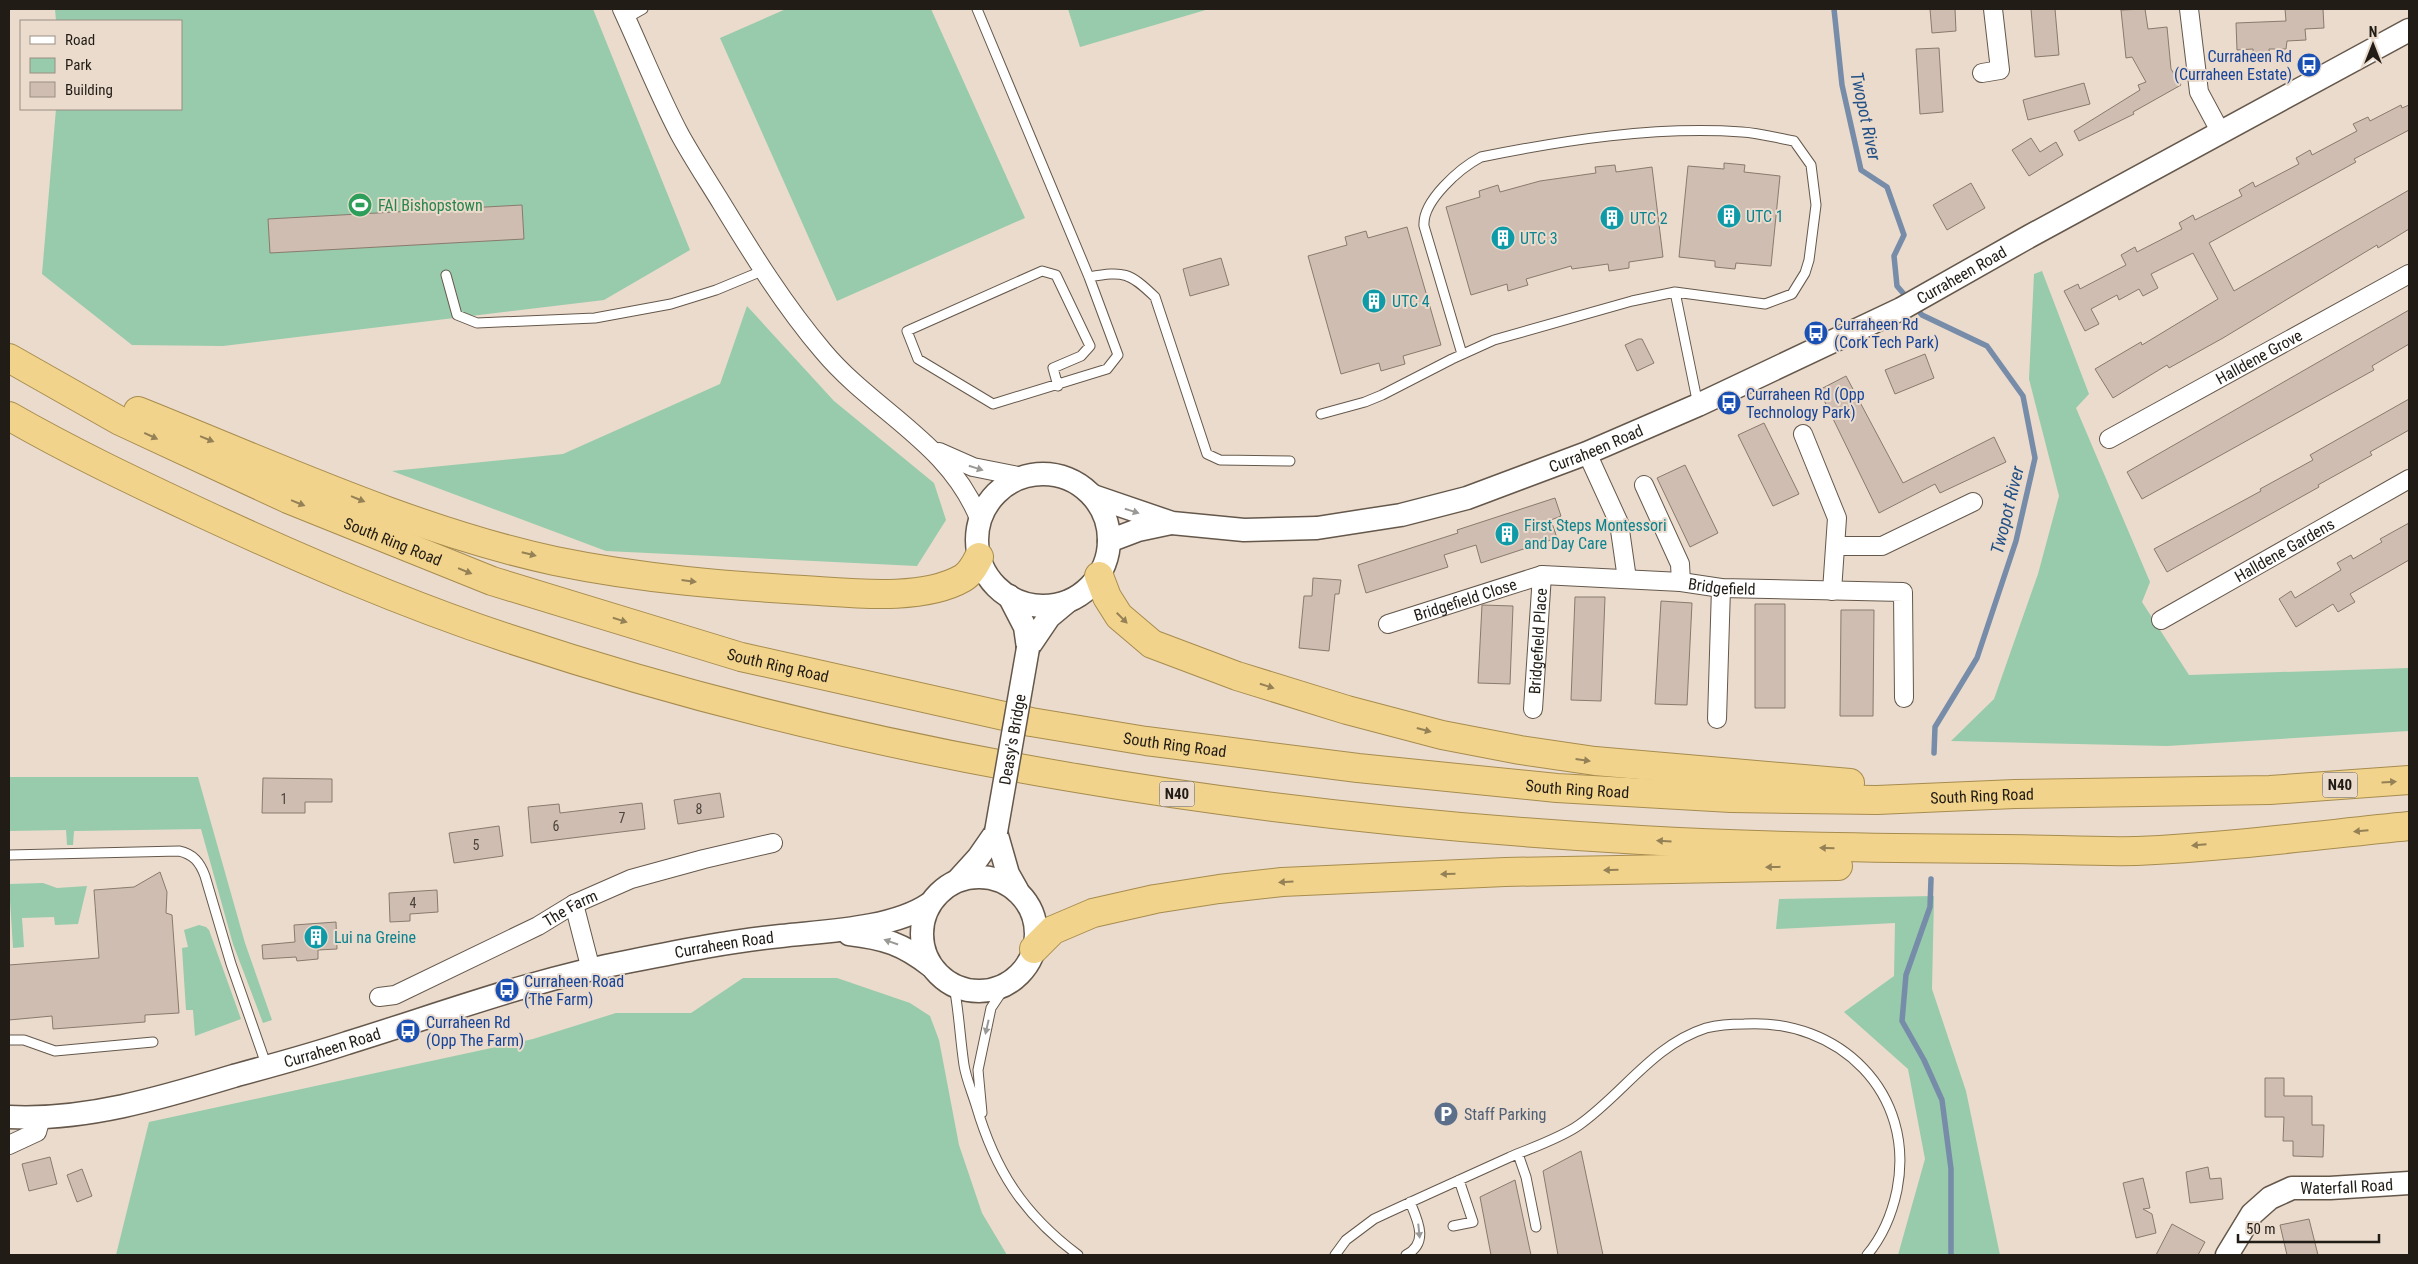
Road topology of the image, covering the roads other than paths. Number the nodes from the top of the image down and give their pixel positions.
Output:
1 (643, 9) edge
2 (977, 9) edge
3 (1993, 9) edge
4 (2189, 9) edge
5 (625, 14) edge
6 (2409, 30) edge
7 (1982, 73) dead end
8 (2221, 133) junction
9 (762, 271) junction
10 (2409, 274) edge
11 (446, 275) dead end
12 (1090, 277) junction
13 (1674, 292) junction
14 (1462, 354) junction
15 (12, 360) edge
16 (1058, 386) junction
17 (1698, 405) junction
18 (1320, 414) dead end
19 (9, 416) edge
20 (1803, 434) dead end
21 (2109, 439) dead end
22 (932, 448) junction
23 (1587, 453) junction
24 (1290, 461) dead end
25 (1023, 477) junction
26 (2409, 479) edge
27 (1644, 485) dead end
28 (1093, 496) junction
29 (1974, 502) dead end
30 (980, 521) junction
31 (1172, 523) junction
32 (1110, 541) junction
33 (1836, 546) junction
34 (979, 557) junction
35 (1542, 575) junction
36 (1099, 576) junction
37 (1627, 579) junction
38 (1680, 582) junction
39 (1721, 588) junction
40 (1832, 591) junction
41 (1008, 596) junction
42 (1069, 601) junction
43 (2161, 620) dead end
44 (1388, 624) dead end
45 (1028, 648) junction
46 (1904, 698) dead end
47 (1532, 709) dead end
48 (1717, 719) dead end
49 (2409, 780) edge
50 (2015, 794) junction
51 (2409, 826) edge
52 (996, 832) junction
53 (773, 844) dead end
54 (2136, 851) junction
55 (9, 854) edge
56 (958, 880) junction
57 (1017, 890) junction
58 (574, 904) junction
59 (929, 904) junction
60 (831, 931) junction
61 (1034, 949) junction
62 (932, 967) junction
63 (591, 970) junction
64 (1007, 984) junction
65 (954, 986) junction
66 (379, 997) dead end
67 (9, 1040) edge
68 (153, 1042) dead end
69 (267, 1067) junction
70 (9, 1117) edge
71 (40, 1118) junction
72 (985, 1136) junction
73 (9, 1145) edge
74 (1518, 1154) junction
75 (1459, 1180) junction
76 (2409, 1183) edge
77 (1410, 1202) junction
78 (1453, 1226) dead end
79 (1536, 1227) dead end
80 (1078, 1255) edge
81 (1334, 1255) edge
82 (1406, 1255) edge
83 (1867, 1255) edge
84 (2227, 1255) edge

1 - 5 lane
2 - 12 lane
3 - 7 street
4 - 8 street
5 - 9 street
6 - 8 street, Curraheen Road
8 - 17 street, Curraheen Road
9 - 11 lane
9 - 22 street
10 - 21 street, Halldene Grove
12 - 16 lane
12 - 24 lane
13 - 14 lane
13 - 14 lane
13 - 17 lane
14 - 18 lane
15 -> 34 highway
15 -> 50 highway, South Ring Road / N40
16 - 16 lane
17 - 23 street, Curraheen Road
54 -> 19 highway, N40
20 - 33 street
22 -> 25 street
22 - 30 street
23 - 31 street, Curraheen Road
23 - 37 street
25 - 28 street, Curraheen Road
25 - 30 street, Curraheen Road
26 - 43 street, Halldene Gardens
27 - 38 street
28 -> 31 street, Curraheen Road
28 - 32 street, Curraheen Road
29 - 33 street
30 - 34 street, Curraheen Road
31 - 32 street, Curraheen Road
32 - 36 street, Curraheen Road
33 - 40 street
34 - 41 street, Curraheen Road
35 - 37 street, Bridgefield
35 - 44 street, Bridgefield Close
35 - 47 street, Bridgefield Place
36 - 42 street, Curraheen Road
36 -> 50 highway
37 - 38 street, Bridgefield
38 - 39 street, Bridgefield
39 - 40 street, Bridgefield
39 - 48 street
40 - 46 street, Bridgefield
41 - 42 street, Curraheen Road
41 - 45 street, Curraheen Road
42 - 45 street, Curraheen Road
45 - 52 street, Deasy's Bridge, bridge
50 -> 49 highway, South Ring Road / N40
51 -> 54 highway, N40
52 - 56 street, Curraheen Road
52 - 57 street, Curraheen Road
53 - 58 street, The Farm
54 -> 61 highway
55 - 69 lane
56 - 57 street, Curraheen Road
56 - 59 street, Curraheen Road
57 - 61 street, Curraheen Road
58 - 63 street
58 - 66 street, The Farm
59 - 60 street, Curraheen Road
59 - 62 street, Curraheen Road
62 -> 60 street, Curraheen Road
60 - 63 street, Curraheen Road
61 - 64 street, Curraheen Road
62 - 65 street, Curraheen Road
63 - 69 street, Curraheen Road
64 - 65 street, Curraheen Road
64 -> 72 lane
65 - 72 lane
67 - 68 lane
69 - 71 street, Curraheen Road
70 - 71 street, Curraheen Road
71 - 73 street
72 - 80 lane
74 - 75 lane
74 - 79 lane
74 - 83 lane
75 - 77 lane
75 - 78 lane
76 - 84 street, Waterfall Road
77 - 81 lane
77 -> 82 lane

